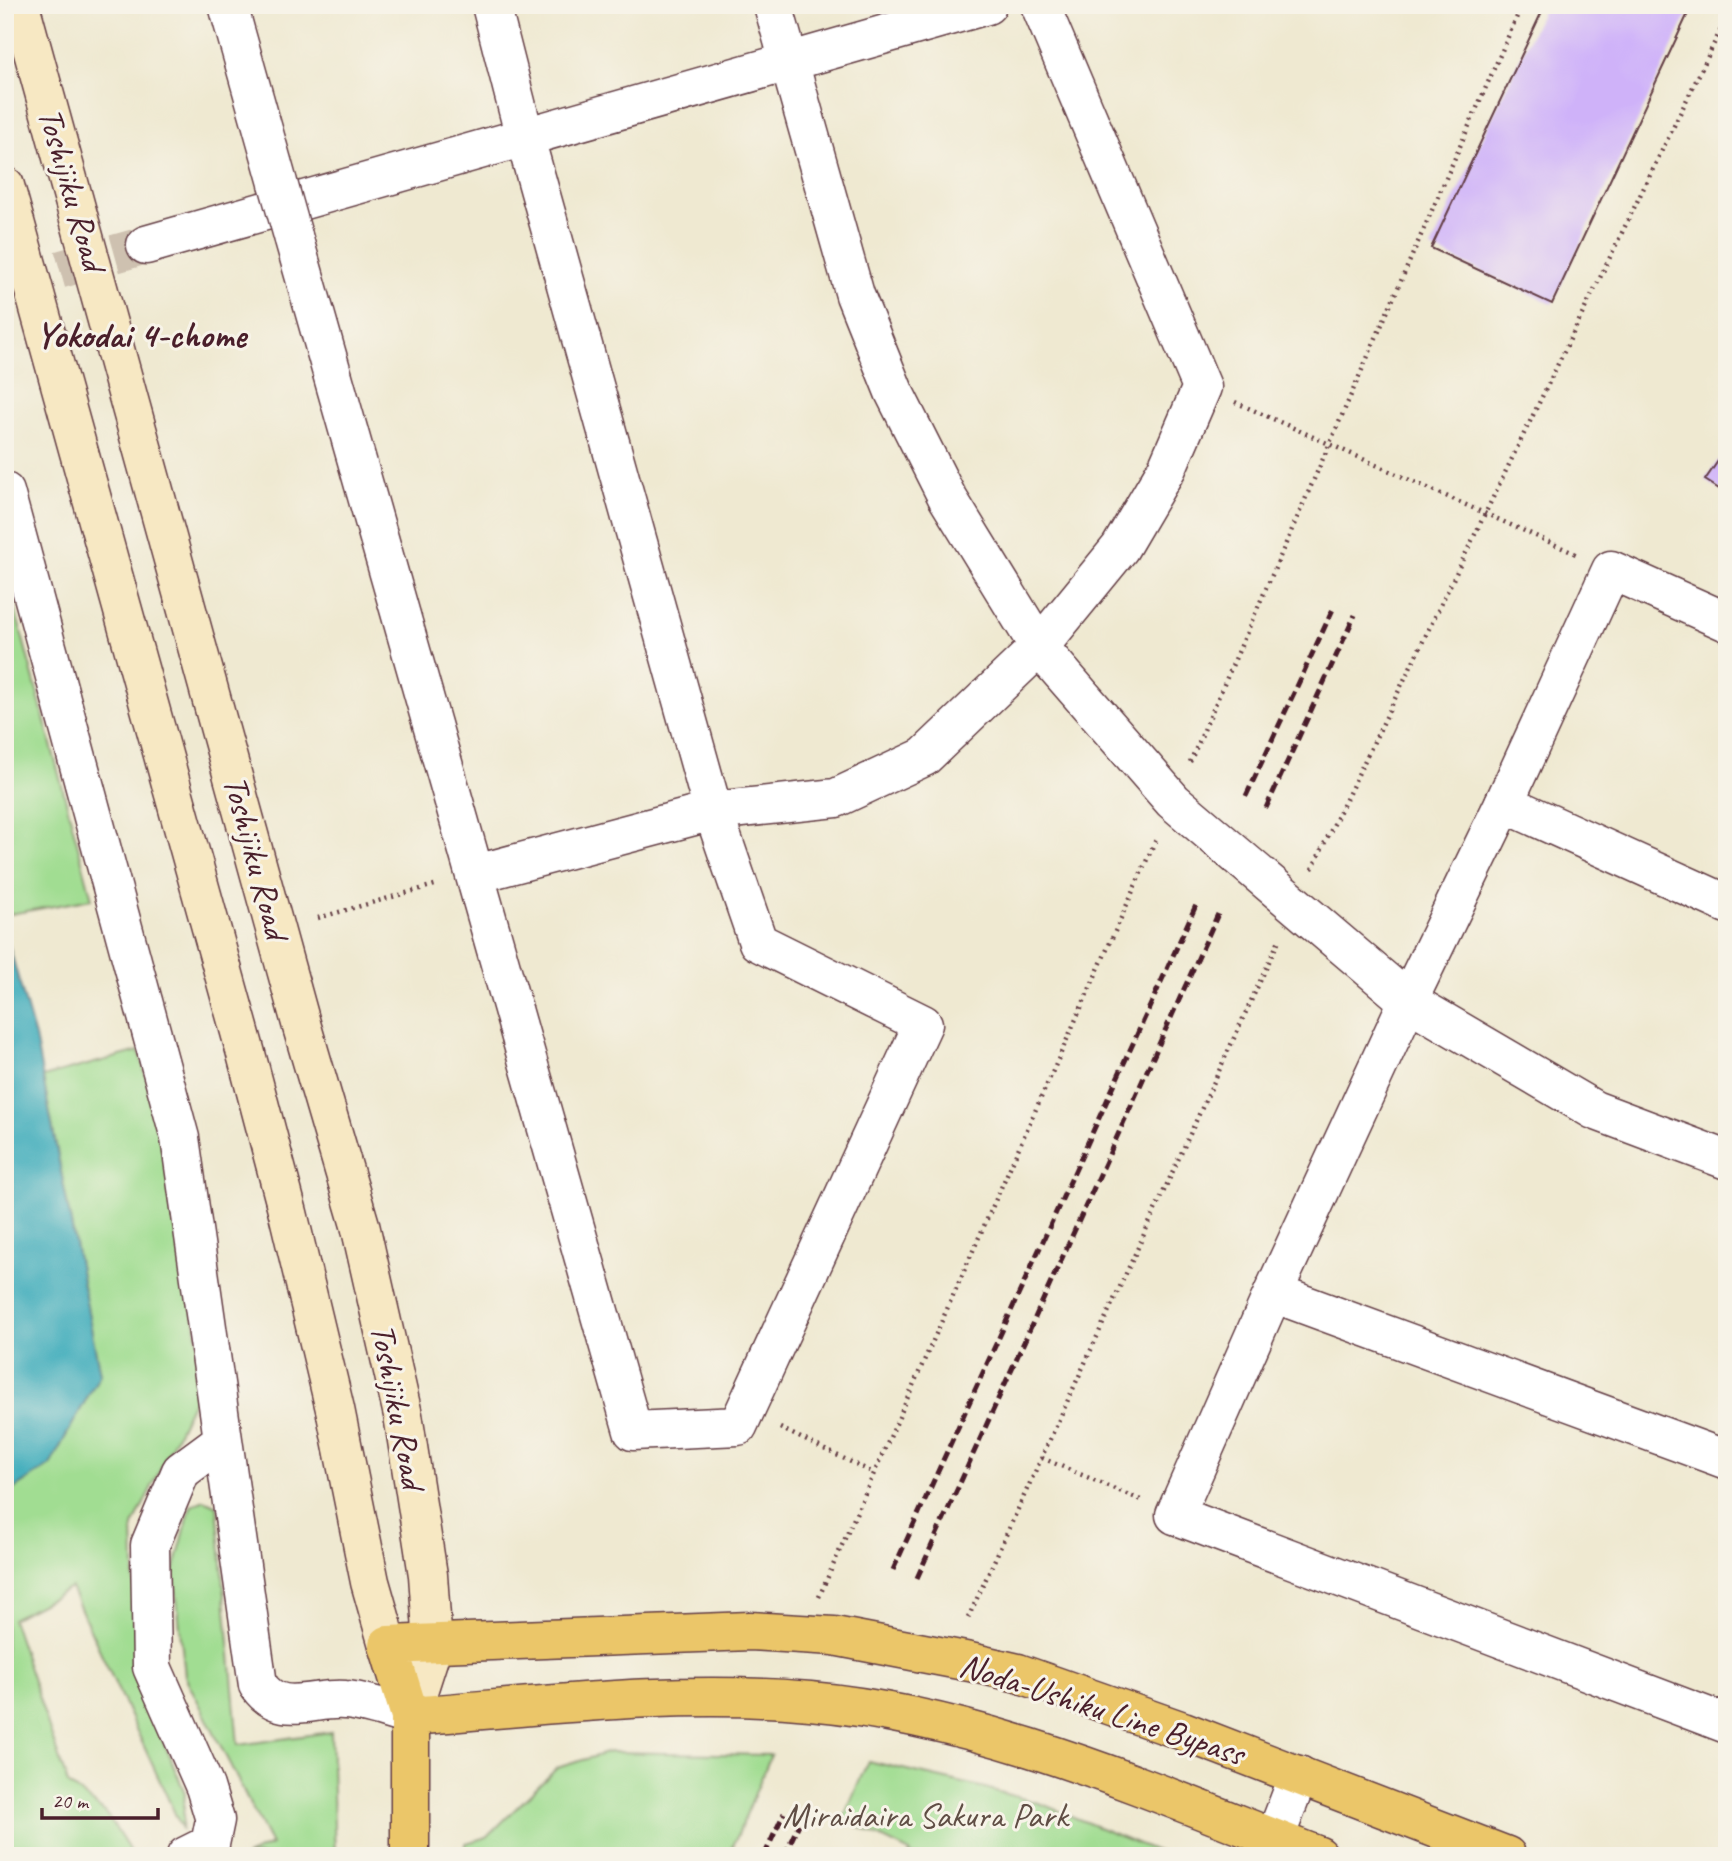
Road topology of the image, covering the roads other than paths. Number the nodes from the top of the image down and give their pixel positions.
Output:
1 (20, 5) edge
2 (228, 5) edge
3 (491, 5) edge
4 (773, 5) edge
5 (987, 5) edge
6 (1040, 5) edge
7 (788, 62) junction
8 (525, 138) junction
9 (5, 186) edge
10 (146, 244) tunnel mouth
11 (5, 492) edge
12 (1727, 622) edge
13 (1039, 647) junction
14 (1504, 803) junction
15 (713, 811) junction
16 (475, 874) junction
17 (1727, 904) edge
18 (1409, 1001) junction
19 (1727, 1160) edge
20 (1273, 1293) junction
21 (223, 1440) junction
22 (1727, 1460) edge
23 (433, 1645) junction
24 (388, 1646) junction
25 (410, 1716) junction
26 (1727, 1724) edge
27 (1299, 1775) junction
28 (1271, 1847) edge
29 (191, 1853) edge
30 (410, 1856) edge
31 (1319, 1856) edge
32 (1507, 1856) edge

1 - 23 main road, Toshijiku Road
2 - 16 street, bridge
3 - 8 street
4 - 7 street
5 - 7 street
6 - 13 street
7 - 8 street
7 - 13 street
8 - 10 street
8 - 15 street
9 - 24 main road, Toshijiku Road
11 - 21 street
12 - 14 street
13 - 15 street
13 - 18 street
14 - 17 street
14 - 18 street
15 - 16 street
15 - 16 street
18 - 19 street
18 - 20 street
20 - 22 street
20 - 26 street
21 - 25 street
21 - 29 street
23 - 24 main road, Noda-Ushiku Line Bypass
23 - 25 main road, Toshijiku Road
23 - 27 main road, Noda-Ushiku Line Bypass
24 - 25 main road, Toshijiku Road
25 - 28 main road, Noda-Ushiku Line Bypass
25 - 30 main road, Toshijiku Road
27 - 28 street
27 - 32 main road, Noda-Ushiku Line Bypass
28 - 31 main road, Noda-Ushiku Line Bypass

